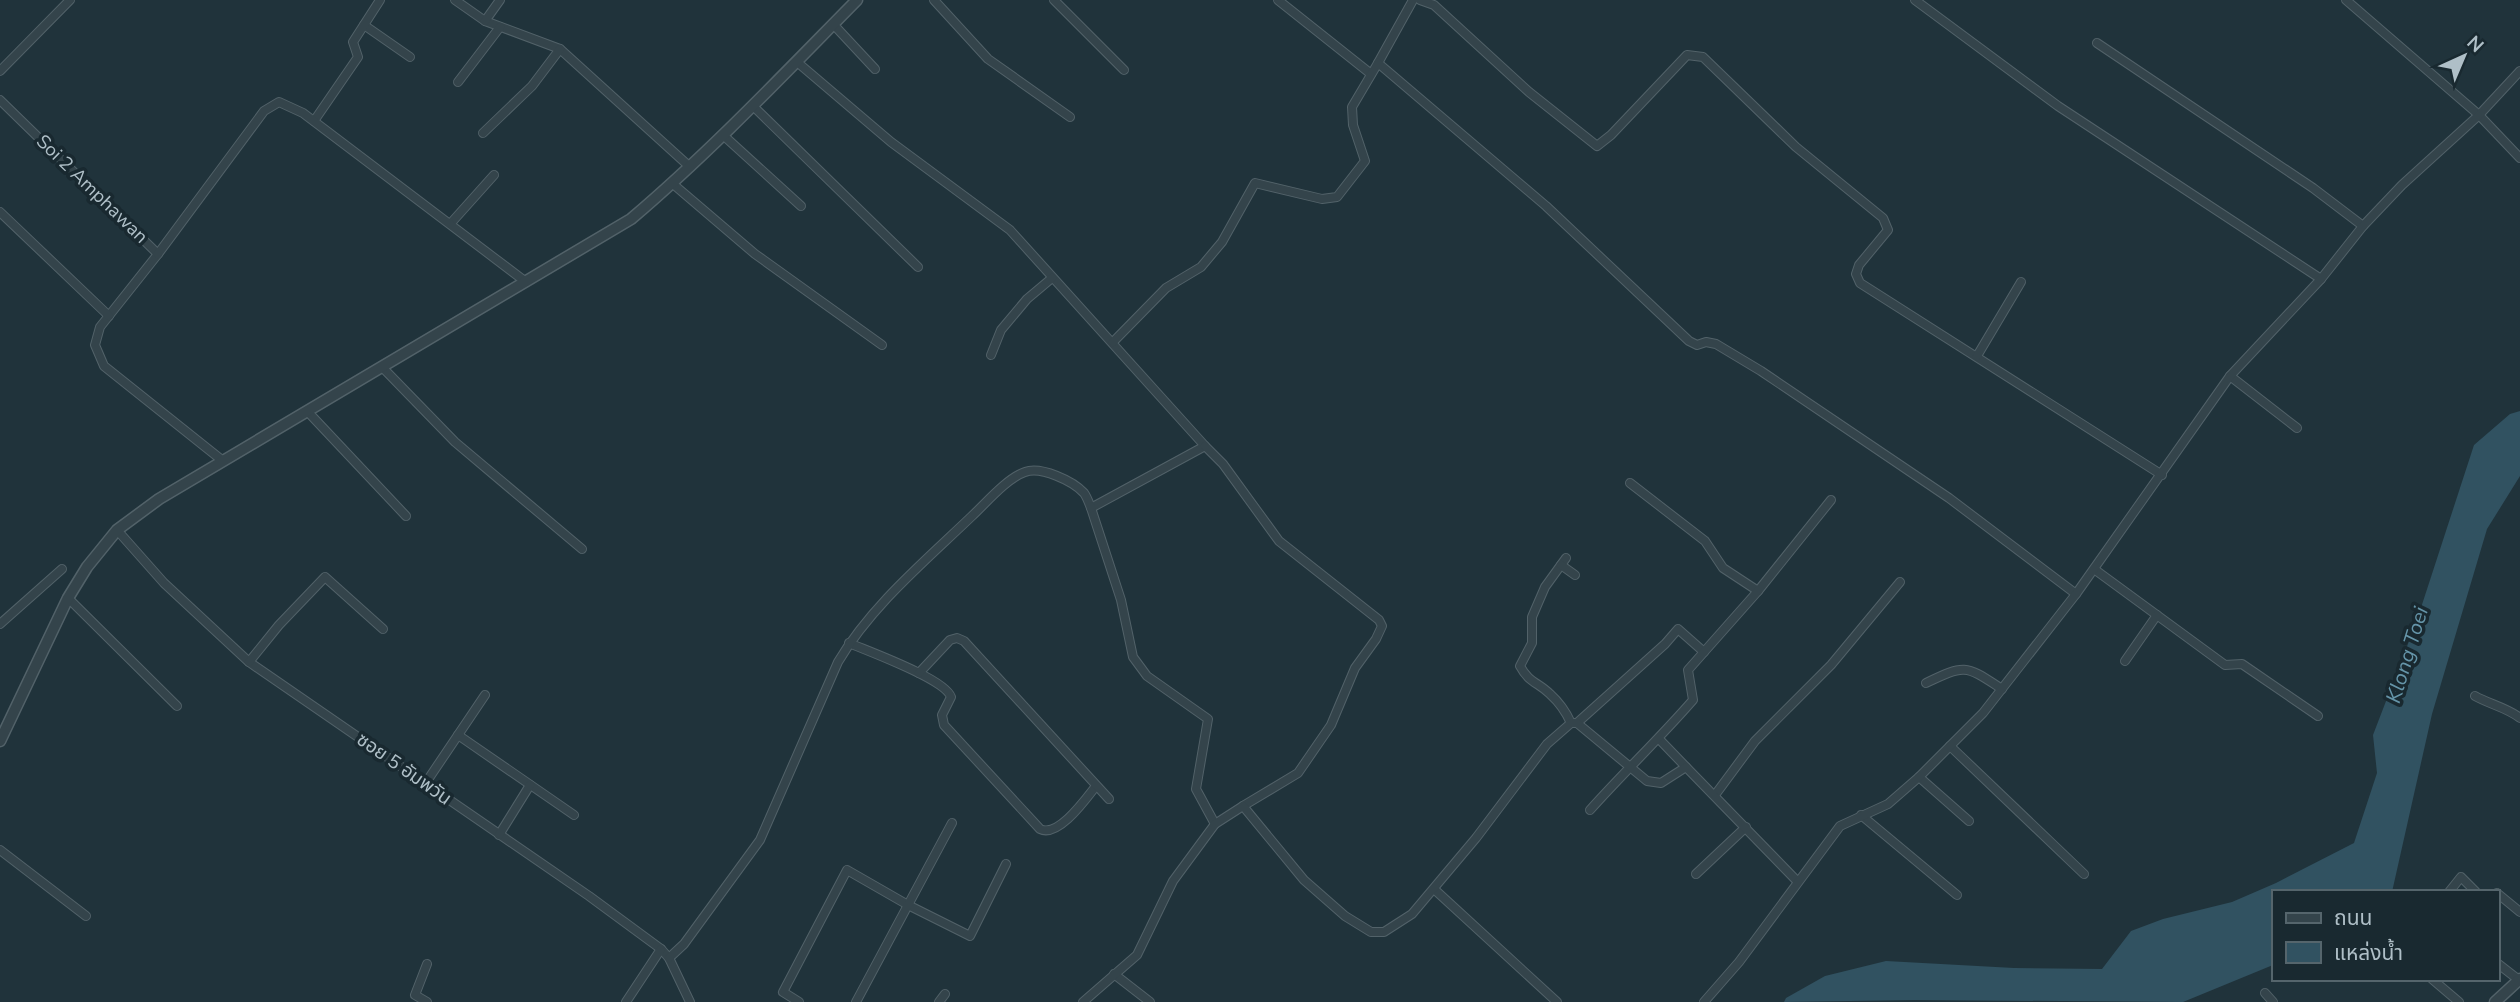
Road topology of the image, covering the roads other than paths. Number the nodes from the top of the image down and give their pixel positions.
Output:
1 (70, 0) edge
2 (380, 0) edge
3 (455, 0) edge
4 (500, 0) edge
5 (857, 0) edge
6 (934, 0) edge
7 (1054, 0) edge
8 (1278, 0) edge
9 (1413, 0) edge
10 (1420, 0) edge
11 (1915, 0) edge
12 (2346, 0) edge
13 (485, 21) junction
14 (833, 24) junction
15 (364, 25) junction
16 (500, 27) junction
17 (2097, 43) dead end
18 (560, 49) junction
19 (410, 57) dead end
20 (797, 62) junction
21 (1378, 63) junction
22 (875, 69) dead end
23 (1124, 70) dead end
24 (0, 71) edge
25 (2520, 71) edge
26 (1371, 74) junction
27 (458, 82) dead end
28 (0, 100) edge
29 (754, 107) junction
30 (2479, 115) junction
31 (1070, 117) dead end
32 (314, 121) junction
33 (483, 133) dead end
34 (723, 135) junction
35 (2520, 158) edge
36 (691, 167) junction
37 (495, 175) dead end
38 (673, 184) junction
39 (801, 206) dead end
40 (0, 212) edge
41 (451, 223) junction
42 (2363, 226) junction
43 (158, 254) junction
44 (918, 267) dead end
45 (1052, 278) junction
46 (2321, 279) junction
47 (526, 282) junction
48 (2021, 282) dead end
49 (109, 316) junction
50 (1113, 342) junction
51 (882, 345) dead end
52 (991, 355) dead end
53 (1976, 356) junction
54 (382, 367) junction
55 (2230, 376) junction
56 (308, 412) junction
57 (2297, 428) dead end
58 (1205, 446) junction
59 (223, 461) junction
60 (2162, 475) junction
61 (1630, 484) dead end
62 (1831, 500) dead end
63 (1091, 508) junction
64 (406, 516) dead end
65 (117, 530) junction
66 (582, 549) dead end
67 (62, 569) dead end
68 (2094, 569) junction
69 (1576, 575) dead end
70 (1900, 582) dead end
71 (1758, 591) junction
72 (2076, 594) junction
73 (68, 598) junction
74 (2157, 615) junction
75 (0, 624) edge
76 (383, 629) dead end
77 (849, 643) junction
78 (1704, 652) junction
79 (2125, 661) dead end
80 (249, 663) junction
81 (919, 673) junction
82 (1926, 683) dead end
83 (2002, 689) junction
84 (485, 695) dead end
85 (2475, 696) dead end
86 (177, 706) dead end
87 (2318, 716) dead end
88 (2520, 718) edge
89 (1574, 723) junction
90 (458, 735) junction
91 (1659, 739) junction
92 (0, 741) edge
93 (1950, 746) junction
94 (1628, 767) junction
95 (1686, 767) junction
96 (1919, 777) junction
97 (425, 784) junction
98 (530, 785) junction
99 (1096, 786) junction
100 (1715, 795) junction
101 (1109, 799) dead end
102 (1243, 806) junction
103 (1590, 810) dead end
104 (574, 815) dead end
105 (1861, 815) junction
106 (1969, 821) dead end
107 (952, 822) dead end
108 (1214, 824) junction
109 (1746, 827) junction
110 (499, 835) junction
111 (0, 850) edge
112 (1006, 864) dead end
113 (1696, 874) dead end
114 (2084, 874) dead end
115 (1797, 881) junction
116 (1434, 889) junction
117 (2451, 890) edge
118 (2474, 890) edge
119 (2499, 894) edge
120 (1957, 895) dead end
121 (908, 905) junction
122 (2520, 912) edge
123 (86, 916) dead end
124 (661, 949) junction
125 (669, 958) junction
126 (427, 964) dead end
127 (2499, 964) edge
128 (1114, 974) junction
129 (2519, 979) edge
130 (2434, 981) edge
131 (2265, 993) dead end
132 (945, 994) dead end
133 (427, 1002) edge
134 (625, 1002) edge
135 (690, 1002) edge
136 (799, 1002) edge
137 (856, 1002) edge
138 (939, 1002) edge
139 (1083, 1002) edge
140 (1150, 1002) edge
141 (1557, 1002) edge
142 (1704, 1002) edge
143 (2273, 1002) edge
144 (2459, 1002) edge
145 (2495, 1002) edge

1 - 24 street
2 - 15 street
3 - 13 street
4 - 13 street
5 - 14 street
6 - 31 street
7 - 23 street
8 - 26 street
9 - 21 street
10 - 53 street
11 - 46 street
12 - 30 street
13 - 16 street
14 - 20 street
14 - 22 street
15 - 19 street
15 - 32 street
16 - 18 street
16 - 27 street
17 - 42 street
18 - 33 street
18 - 36 street
20 - 29 street
20 - 45 street
21 - 26 street
21 - 72 street
25 - 30 street
26 - 50 street
28 - 43 street, Soi 2 Amphawan
29 - 34 street
29 - 44 street
30 - 35 street
30 - 42 street
32 - 41 street
32 - 43 street
34 - 36 street
34 - 39 street
36 - 38 street
37 - 41 street
38 - 47 street
38 - 51 street
40 - 49 street
41 - 47 street
42 - 46 street
43 - 49 street, Soi 2 Amphawan
45 - 50 street
45 - 52 street
46 - 55 street
47 - 54 street
48 - 53 street
49 - 59 street, Soi 2 Amphawan
50 - 58 street
53 - 60 street
54 - 56 street
54 - 66 street
55 - 57 street
55 - 60 street
56 - 59 street
56 - 64 street
58 - 63 street
58 - 102 street
59 - 65 street
60 - 68 street
61 - 71 street
62 - 71 street
63 - 77 street
63 - 108 street
65 - 73 street
65 - 80 street, ซอย 5 อัมพวัน
67 - 75 street
68 - 72 street
68 - 74 street
69 - 89 street
70 - 100 street
71 - 78 street
72 - 83 street
73 - 86 street
73 - 92 street
74 - 79 street
74 - 87 street
76 - 80 street
77 - 81 street
77 - 125 street
78 - 89 street
78 - 91 street
80 - 97 street, ซอย 5 อัมพวัน
81 - 99 street
81 - 99 street
82 - 83 street
83 - 93 street
84 - 90 street
85 - 88 street
89 - 94 street
89 - 116 street
90 - 97 street
90 - 98 street
91 - 94 street
91 - 95 street
93 - 96 street
93 - 114 street
94 - 95 street
94 - 103 street
95 - 100 street
96 - 105 street
96 - 106 street
97 - 110 street, ซอย 5 อัมพวัน
98 - 104 street
98 - 110 street
99 - 101 street
100 - 109 street
102 - 108 street
102 - 116 street
105 - 115 street
105 - 120 street
107 - 121 street
108 - 128 street
109 - 113 street
109 - 115 street
110 - 124 street, ซอย 5 อัมพวัน
111 - 123 street
112 - 121 street
115 - 142 street
116 - 141 street
117 - 118 street
119 - 122 street
121 - 136 street
121 - 137 street
124 - 125 street, ซอย 5 อัมพวัน
124 - 134 street
125 - 135 street, ซอย 5 อัมพวัน
126 - 133 street
127 - 129 street
128 - 139 street
128 - 140 street
129 - 145 street
130 - 144 street
131 - 143 street
132 - 138 street

